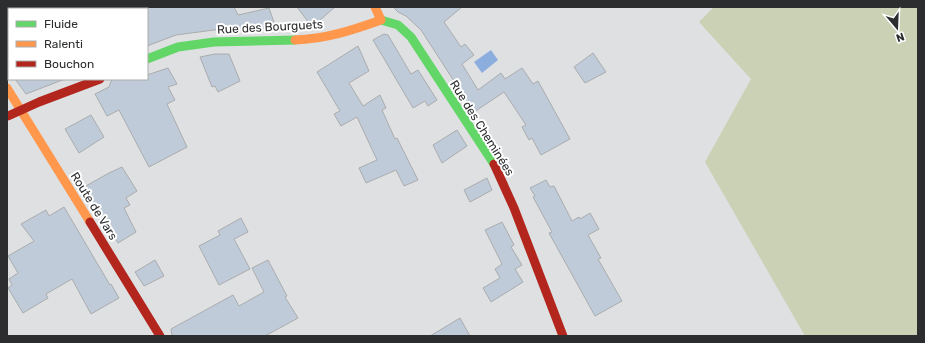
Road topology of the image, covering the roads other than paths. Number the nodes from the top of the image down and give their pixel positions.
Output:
1 (375, 7) edge
2 (381, 20) junction
3 (148, 58) edge
4 (97, 80) edge
5 (7, 88) edge
6 (20, 110) junction
7 (7, 116) edge
8 (160, 336) edge
9 (563, 336) edge

1 - 2 street
2 - 3 street, Rue des Bourguets
2 - 9 street, Rue des Cheminées
4 - 6 street
5 - 6 street, Route de Vars
6 - 7 street
6 - 8 street, Route de Vars

